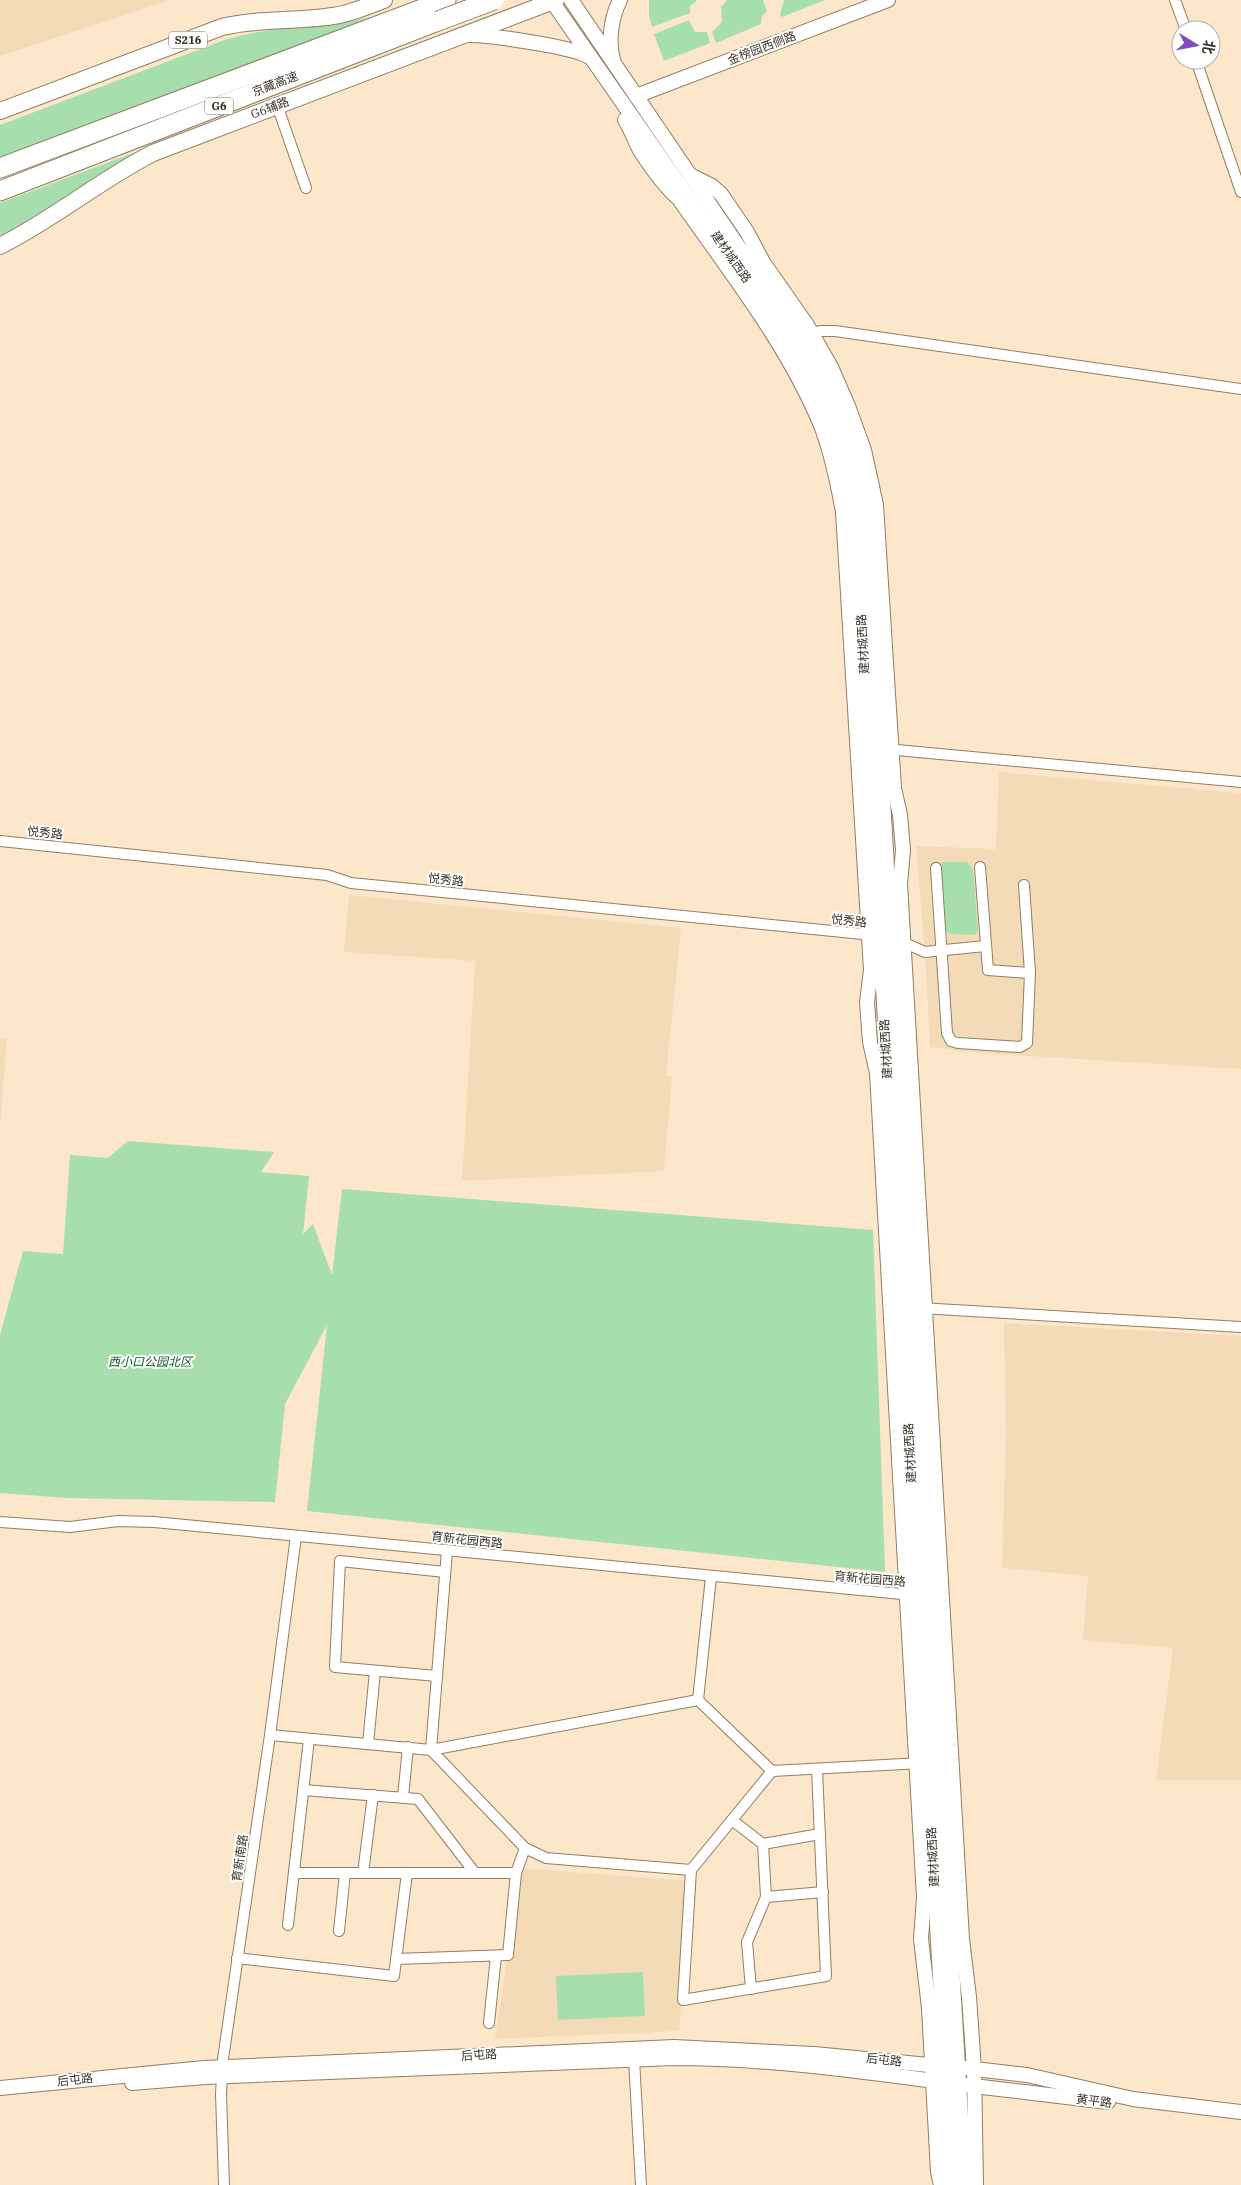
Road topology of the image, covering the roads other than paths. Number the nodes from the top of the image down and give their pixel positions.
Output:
1 (384, 0) edge
2 (475, 0) edge
3 (494, 0) edge
4 (553, 0) edge
5 (571, 0) edge
6 (620, 0) edge
7 (888, 0) edge
8 (1175, 0) edge
9 (442, 6) edge
10 (1182, 20) edge
11 (454, 38) junction
12 (581, 55) junction
13 (617, 68) junction
14 (1199, 70) edge
15 (636, 96) junction
16 (278, 105) junction
17 (0, 111) edge
18 (0, 168) edge
19 (306, 188) dead end
20 (0, 191) edge
21 (1241, 192) edge
22 (0, 246) edge
23 (801, 338) junction
24 (1241, 389) edge
25 (886, 749) junction
26 (1241, 782) edge
27 (0, 841) edge
28 (980, 867) dead end
29 (936, 868) dead end
30 (1024, 884) dead end
31 (886, 938) junction
32 (985, 946) junction
33 (942, 950) junction
34 (1030, 972) junction
35 (894, 1174) junction
36 (885, 1224) junction
37 (913, 1308) junction
38 (1241, 1327) edge
39 (0, 1522) edge
40 (296, 1536) junction
41 (447, 1551) junction
42 (445, 1572) junction
43 (711, 1577) junction
44 (919, 1595) junction
45 (375, 1671) junction
46 (437, 1676) junction
47 (698, 1700) junction
48 (270, 1735) junction
49 (309, 1739) junction
50 (368, 1744) junction
51 (408, 1747) junction
52 (431, 1750) junction
53 (922, 1763) junction
54 (817, 1769) junction
55 (772, 1771) junction
56 (303, 1790) junction
57 (373, 1795) junction
58 (403, 1797) junction
59 (732, 1820) junction
60 (820, 1834) junction
61 (763, 1844) junction
62 (525, 1848) junction
63 (692, 1870) junction
64 (294, 1873) junction
65 (345, 1873) junction
66 (363, 1873) junction
67 (407, 1873) junction
68 (476, 1873) junction
69 (516, 1873) junction
70 (822, 1892) junction
71 (766, 1897) junction
72 (288, 1925) dead end
73 (339, 1931) dead end
74 (496, 1956) junction
75 (237, 1958) junction
76 (396, 1959) junction
77 (751, 1989) junction
78 (489, 2023) dead end
79 (634, 2059) junction
80 (946, 2066) junction
81 (974, 2069) junction
82 (222, 2072) junction
83 (933, 2080) junction
84 (953, 2083) junction
85 (975, 2086) junction
86 (0, 2088) edge
87 (0, 2098) edge
88 (1241, 2112) edge
89 (1241, 2119) edge
90 (224, 2185) edge
91 (641, 2185) edge
92 (941, 2185) edge
93 (952, 2185) edge
94 (965, 2185) edge
95 (976, 2185) edge

1 - 17 main road, S216
2 - 11 main road
3 - 9 highway, G6, bridge
4 - 11 main road, G6辅路
4 - 12 main road, 建材城西路
5 - 13 main road, 建材城西路
6 - 13 main road
7 - 15 main road, 金榜园西侧路
8 - 10 street
9 - 11 main road
9 - 18 highway, 京藏高速 / G6
9 - 20 highway, 京藏高速 / G6
11 - 12 main road
11 - 16 main road, G6辅路
12 - 23 main road, 建材城西路
12 - 31 main road, 建材城西路
13 - 15 main road, 建材城西路
14 - 21 street
15 - 23 main road, 建材城西路
16 - 19 street
16 - 22 main road, G6辅路
23 - 24 street
23 - 25 main road, 建材城西路
23 - 31 main road, 建材城西路
25 - 26 street
25 - 31 main road, 建材城西路
27 - 31 street, 悦秀路
28 - 32 street
29 - 33 street
30 - 34 street
31 - 33 street, 悦秀路
31 - 35 main road, 建材城西路
31 - 36 main road, 建材城西路
31 - 37 main road, 建材城西路
32 - 33 street, 悦秀路
32 - 34 street
33 - 34 street
35 - 36 main road
35 - 37 main road, 建材城西路
36 - 44 main road, 建材城西路
37 - 38 street
37 - 44 main road, 建材城西路
37 - 81 main road, 建材城西路
39 - 40 street, 育新花园西路
40 - 41 street, 育新花园西路
40 - 48 street, 育新南路
41 - 42 street
41 - 43 street, 育新花园西路
42 - 45 street
42 - 46 street
43 - 44 street, 育新花园西路
43 - 47 street
44 - 53 main road, 建材城西路
44 - 80 main road, 建材城西路
45 - 46 street
45 - 50 street
46 - 52 street
47 - 52 street
47 - 55 street
48 - 49 street
48 - 75 street, 育新南路
49 - 50 street
49 - 56 street
50 - 51 street
51 - 52 street
51 - 58 street
52 - 62 street
53 - 54 street
53 - 80 main road, 建材城西路
54 - 55 street
54 - 60 street
55 - 59 street
56 - 57 street
56 - 64 street
57 - 58 street
57 - 66 street
58 - 68 street
59 - 61 street
59 - 63 street
60 - 61 street
60 - 70 street
61 - 71 street
62 - 63 street
62 - 69 street
63 - 77 street
64 - 65 street
64 - 72 street
65 - 66 street
65 - 73 street
66 - 67 street
67 - 68 street
67 - 76 street
68 - 69 street
69 - 74 street
70 - 71 street
70 - 77 street
71 - 77 street
74 - 76 street
74 - 78 street
75 - 76 street
75 - 82 street, 育新南路
79 - 82 main road, 后屯路
79 - 83 main road, 后屯路
79 - 91 street
80 - 81 main road, 黄平路
80 - 82 main road, 后屯路
80 - 83 main road, 建材城西路
80 - 84 main road, 建材城西路
81 - 85 main road, 建材城西路
81 - 88 main road, 黄平路
82 - 86 main road, 后屯路
82 - 87 main road, 后屯路
82 - 90 street, 育新南路
83 - 84 main road, 后屯路
83 - 92 main road, 建材城西路
84 - 85 main road, 黄平路
84 - 93 main road, 建材城西路
84 - 94 main road, 建材城西路
85 - 89 main road, 黄平路
85 - 95 main road, 建材城西路

